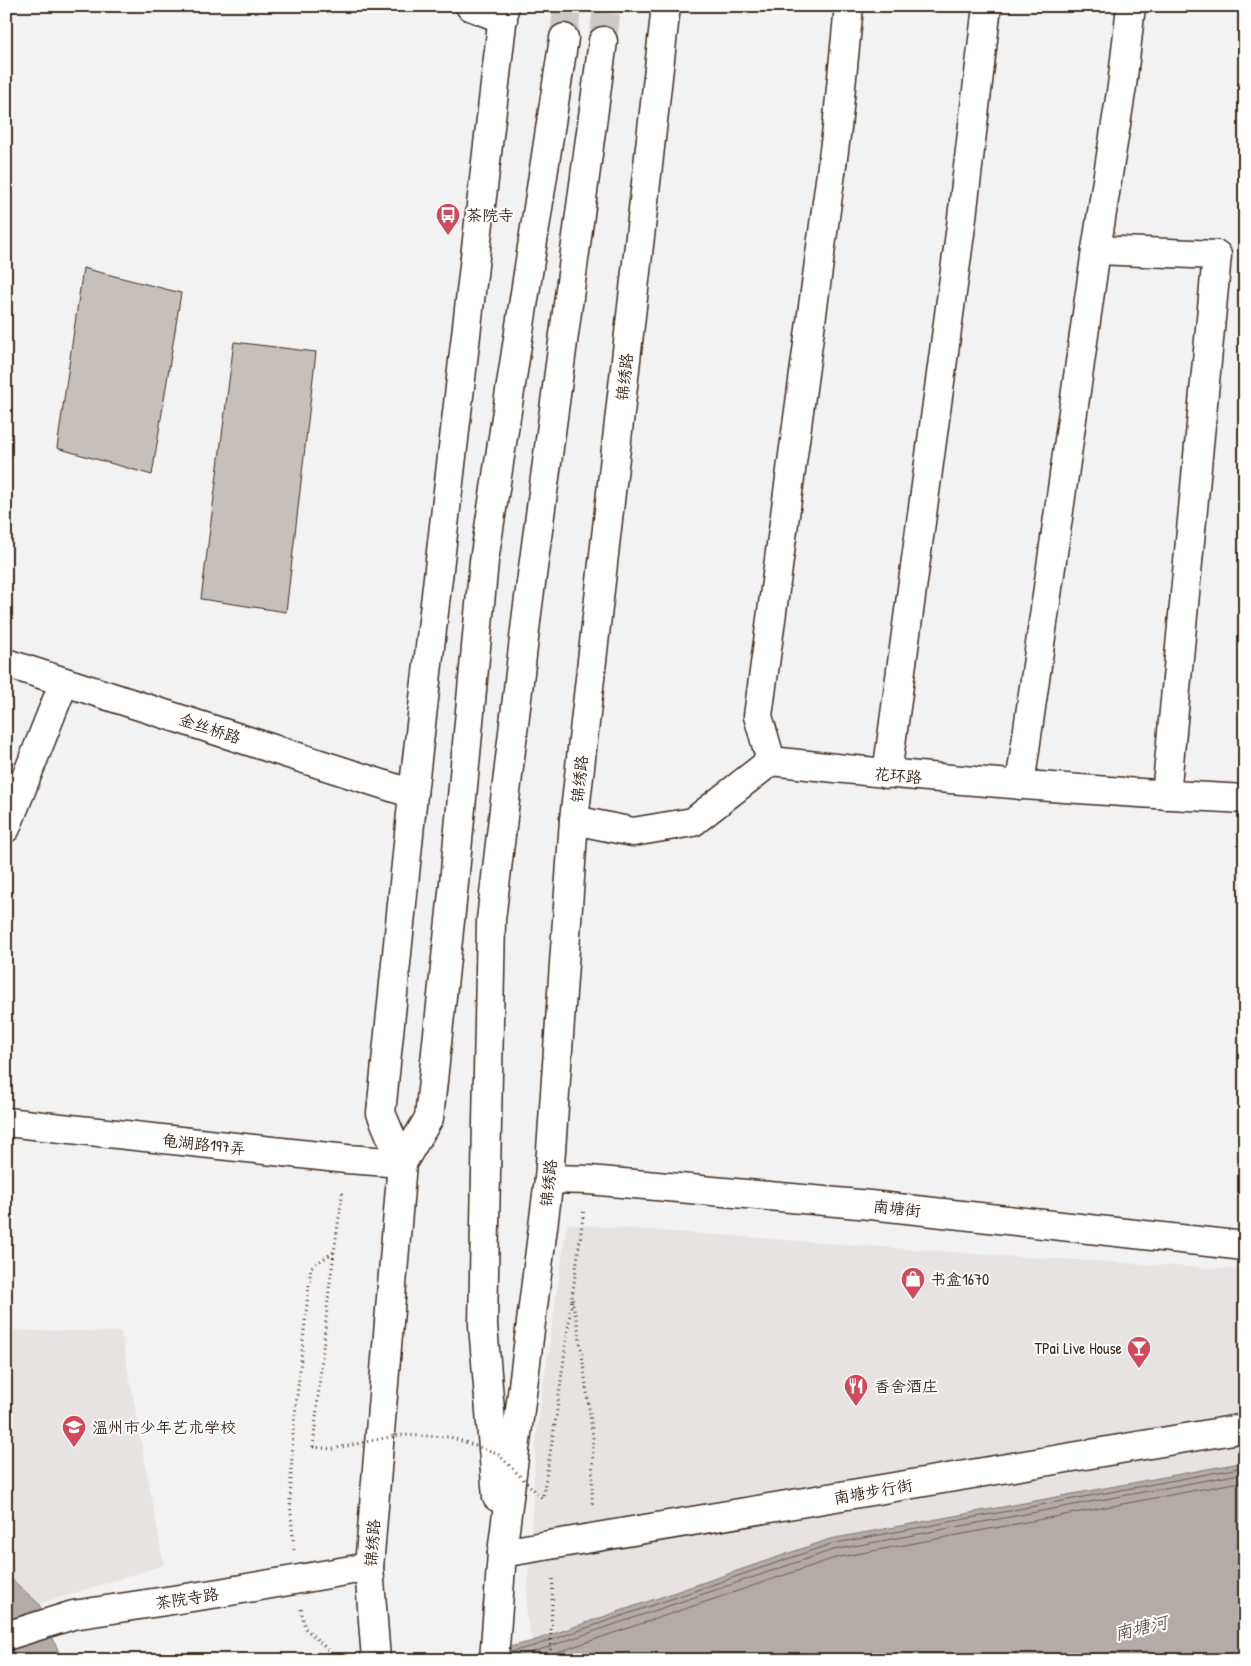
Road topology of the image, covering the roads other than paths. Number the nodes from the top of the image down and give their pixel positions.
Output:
1 (470, 6) edge
2 (666, 6) edge
3 (849, 6) edge
4 (987, 6) edge
5 (1131, 6) edge
6 (503, 12) edge
7 (564, 38) tunnel mouth
8 (603, 41) tunnel mouth
9 (1096, 250) junction
10 (6, 663) edge
11 (64, 682) junction
12 (771, 761) junction
13 (887, 774) junction
14 (1020, 785) junction
15 (413, 794) junction
16 (1166, 795) junction
17 (1245, 799) edge
18 (574, 820) junction
19 (6, 828) edge
20 (6, 1122) edge
21 (402, 1163) junction
22 (549, 1179) junction
23 (1245, 1246) edge
24 (1245, 1428) edge
25 (502, 1553) junction
26 (369, 1567) junction
27 (6, 1636) edge
28 (495, 1647) edge
29 (375, 1656) edge

1 - 6 street
2 - 18 street, 锦绣路
3 - 12 street
4 - 13 street
5 - 9 street
6 - 15 street, 锦绣路
7 - 21 street, 锦绣路
8 - 25 street, 锦绣路
9 - 14 street
9 - 16 street
10 - 11 street, 金丝桥路
11 - 15 street, 金丝桥路
11 - 19 street
12 - 13 street, 花环路
12 - 18 street
13 - 14 street, 花环路
14 - 16 street, 花环路
15 - 21 street, 锦绣路
16 - 17 street, 花环路
18 - 22 street, 锦绣路
20 - 21 street, 龟湖路197弄
21 - 26 street, 锦绣路
22 - 23 street, 南塘街
22 - 25 street, 锦绣路
24 - 25 street, 南塘步行街
25 - 28 street, 锦绣路
26 - 27 street, 茶院寺路
26 - 29 street, 锦绣路

